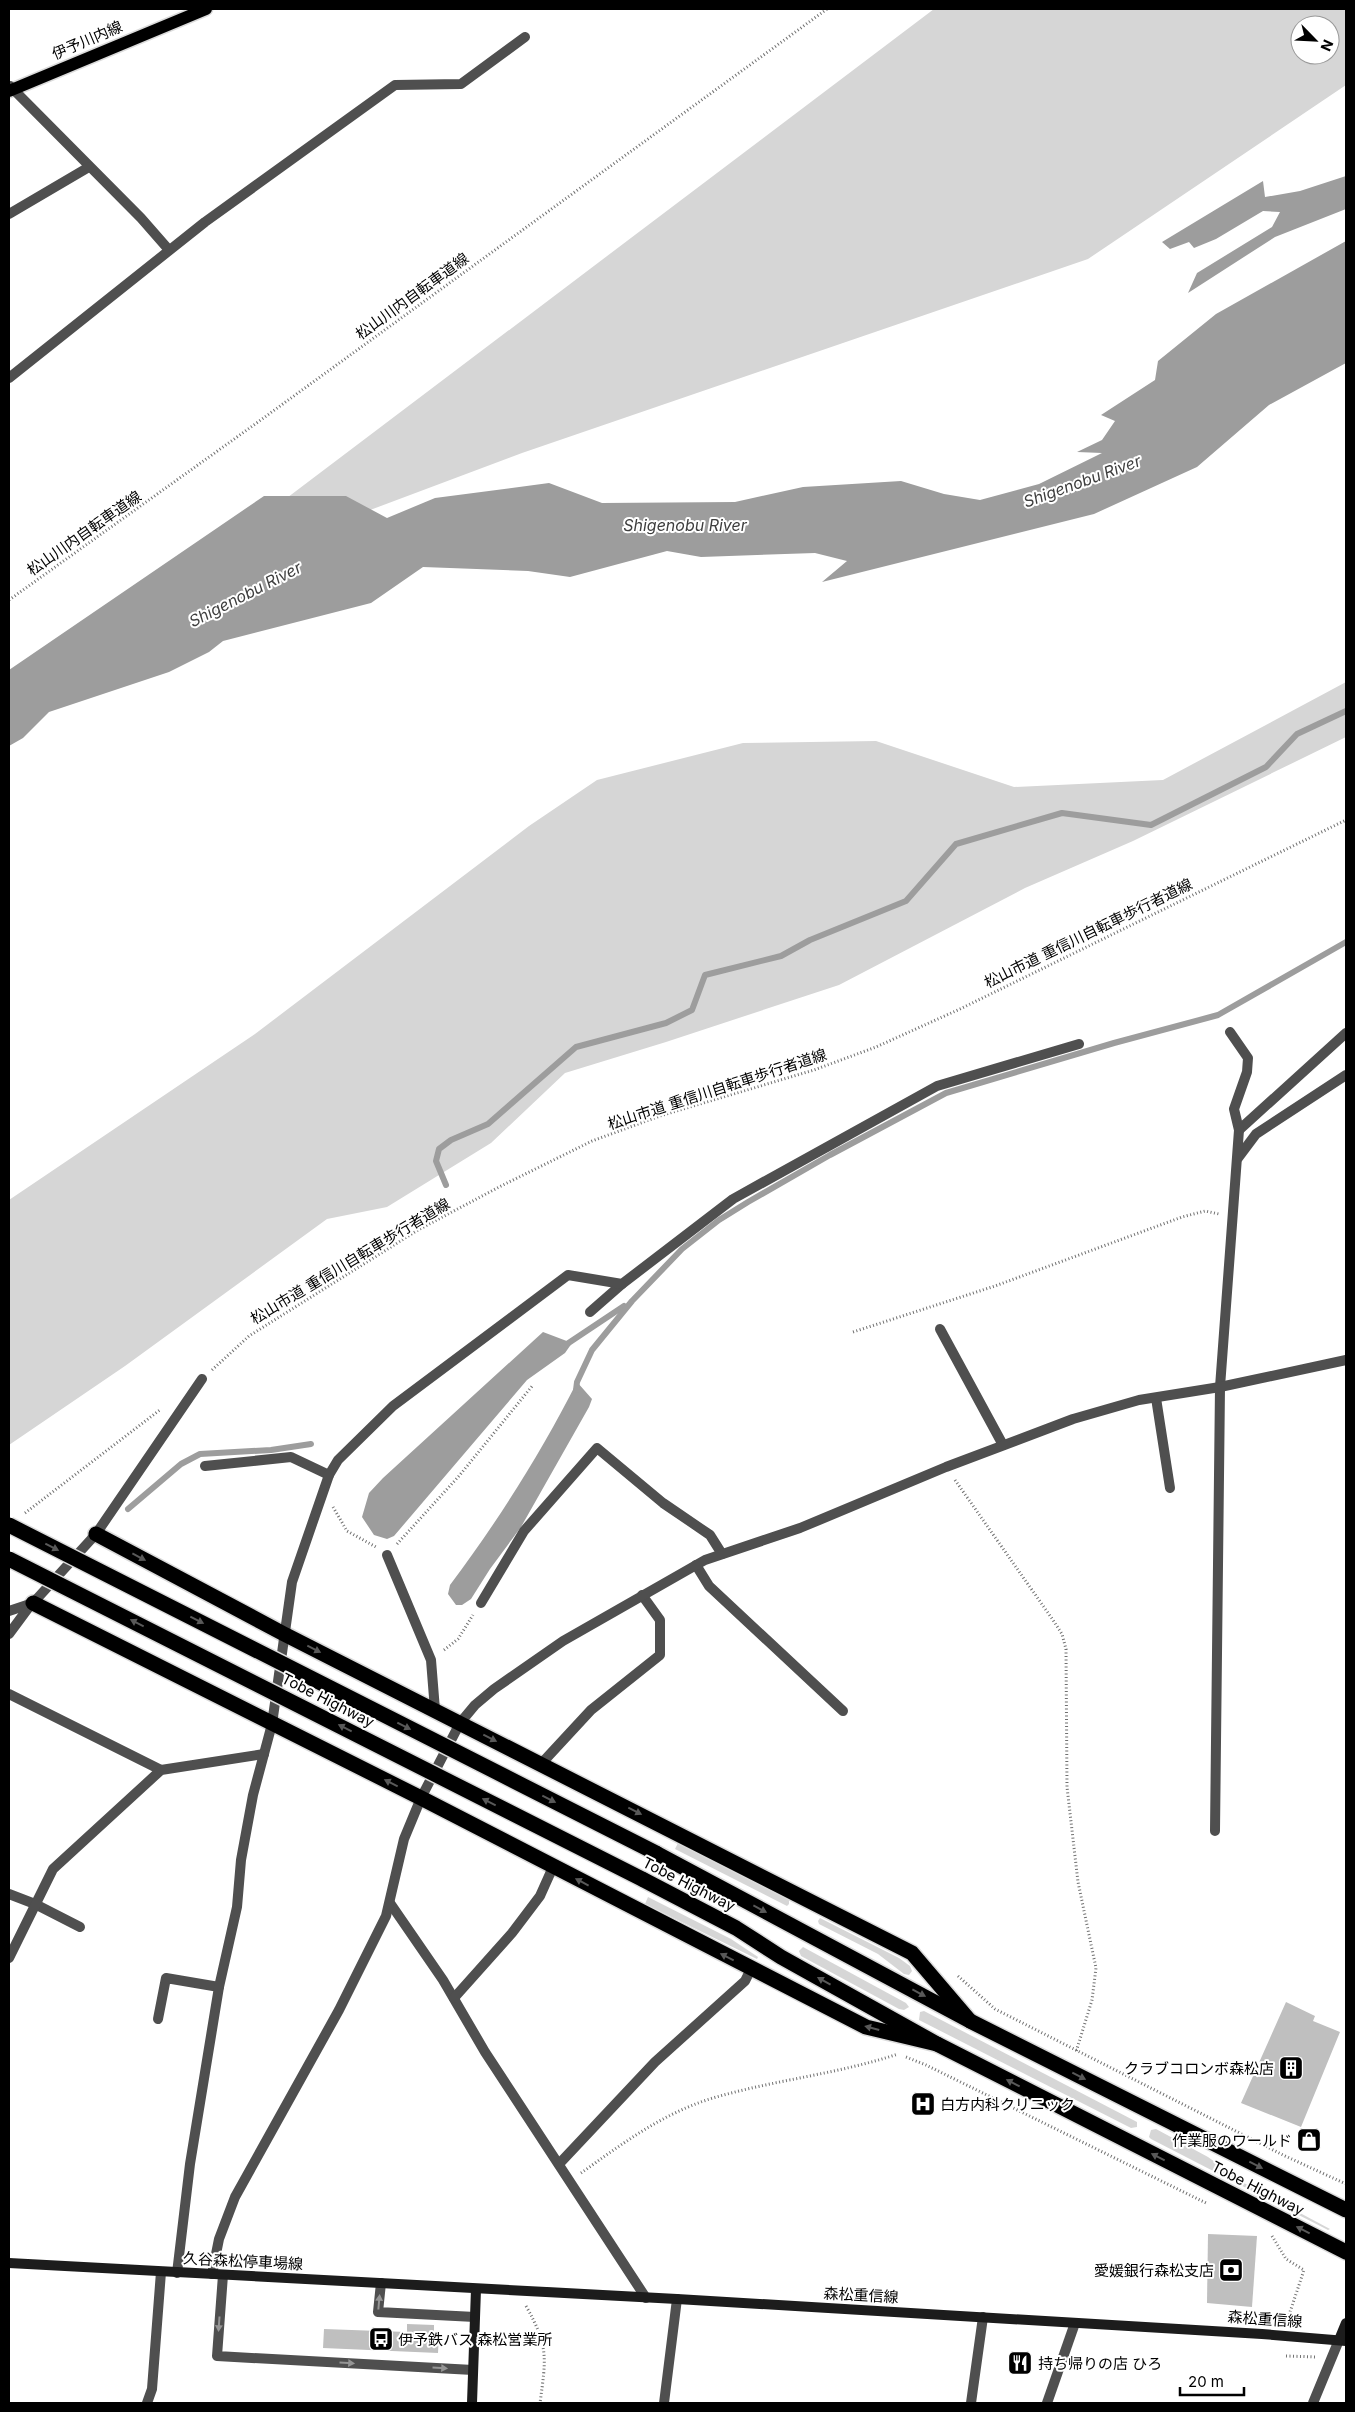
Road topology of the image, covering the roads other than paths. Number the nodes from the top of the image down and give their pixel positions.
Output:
1 (206, 9) edge
2 (525, 37) dead end
3 (10, 88) edge
4 (89, 167) junction
5 (9, 214) edge
6 (169, 250) junction
7 (9, 378) edge
8 (1230, 1032) dead end
9 (1346, 1033) edge
10 (1079, 1044) dead end
11 (1346, 1075) edge
12 (1239, 1130) junction
13 (1237, 1159) junction
14 (622, 1284) junction
15 (590, 1312) dead end
16 (940, 1329) dead end
17 (1346, 1360) edge
18 (202, 1378) road end
19 (1220, 1387) junction
20 (1156, 1398) junction
21 (1003, 1445) junction
22 (205, 1466) dead end
23 (329, 1475) junction
24 (1170, 1488) dead end
25 (9, 1525) edge
26 (96, 1534) junction
27 (722, 1554) junction
28 (387, 1555) road end
29 (9, 1559) edge
30 (696, 1565) junction
31 (642, 1594) junction
32 (481, 1602) road end
33 (32, 1603) junction
34 (9, 1611) edge
35 (9, 1634) edge
36 (284, 1634) junction
37 (9, 1694) edge
38 (435, 1710) junction
39 (843, 1712) dead end
40 (460, 1723) junction
41 (272, 1724) junction
42 (264, 1754) junction
43 (541, 1764) junction
44 (160, 1770) junction
45 (421, 1798) junction
46 (1215, 1831) dead end
47 (554, 1867) junction
48 (9, 1894) edge
49 (390, 1903) junction
50 (35, 1904) junction
51 (80, 1927) dead end
52 (9, 1958) edge
53 (750, 1969) junction
54 (219, 1987) junction
55 (454, 1998) junction
56 (158, 2019) dead end
57 (970, 2021) junction
58 (936, 2044) junction
59 (559, 2164) junction
60 (1346, 2210) edge
61 (1346, 2252) edge
62 (9, 2263) edge
63 (161, 2272) junction
64 (177, 2273) junction
65 (212, 2274) junction
66 (223, 2275) junction
67 (380, 2283) junction
68 (476, 2289) junction
69 (646, 2298) junction
70 (676, 2299) junction
71 (475, 2317) junction
72 (983, 2317) junction
73 (1075, 2323) junction
74 (1346, 2323) edge
75 (1342, 2341) edge
76 (473, 2370) junction
77 (147, 2403) edge
78 (472, 2403) edge
79 (664, 2403) edge
80 (971, 2403) edge
81 (1047, 2403) edge
82 (1313, 2403) edge

1 - 3 main road, 伊予川内線
2 - 6 street
3 - 4 street
4 - 5 street
4 - 6 street
6 - 7 street
8 - 12 street
9 - 12 street
10 - 14 street
11 - 13 street
12 - 13 street
13 - 19 street
14 - 15 street
14 - 23 street
16 - 21 street
17 - 19 street
18 - 26 street
19 - 20 street
19 - 46 street
20 - 21 street
20 - 24 street
21 - 27 street
22 - 23 street
23 - 36 street
25 -> 57 highway, Tobe Highway, bridge
26 - 33 street
26 -> 36 highway
27 - 30 street
27 - 32 street
28 - 38 street
58 -> 29 highway, Tobe Highway, bridge
30 - 31 street
30 - 39 street
31 - 40 street
31 - 43 street
33 - 34 street
33 - 35 street
33 - 41 highway
36 -> 38 highway
36 - 41 street
37 - 44 street
38 - 40 highway
40 -> 43 highway
40 - 45 street
41 - 42 street
45 -> 41 highway
42 - 44 street
42 - 54 street
43 -> 57 highway
44 - 50 street
45 - 47 highway
45 - 49 street
53 -> 47 highway
47 - 55 street
48 - 50 street
49 - 55 street
49 - 65 street
50 - 51 street
50 - 52 street
58 -> 53 highway
53 - 59 street
54 - 56 street
54 - 64 street
55 - 59 street
57 -> 60 highway, Tobe Highway
61 -> 58 highway, Tobe Highway
59 - 69 street
62 - 63 main road, 久谷森松停車場線
63 - 64 main road, 久谷森松停車場線
63 - 77 street
64 - 65 main road, 久谷森松停車場線
65 - 66 main road, 久谷森松停車場線
66 - 67 main road, 久谷森松停車場線
66 -> 76 street
67 - 68 main road, 久谷森松停車場線
71 -> 67 street
68 - 69 main road, 森松重信線
68 - 71 main road
69 - 70 main road, 森松重信線
70 - 72 main road, 森松重信線
70 - 79 street
71 - 76 main road
72 - 73 main road, 森松重信線
72 - 80 street
73 - 75 main road, 森松重信線
73 - 81 street
74 - 75 main road
75 - 82 street
76 - 78 main road

